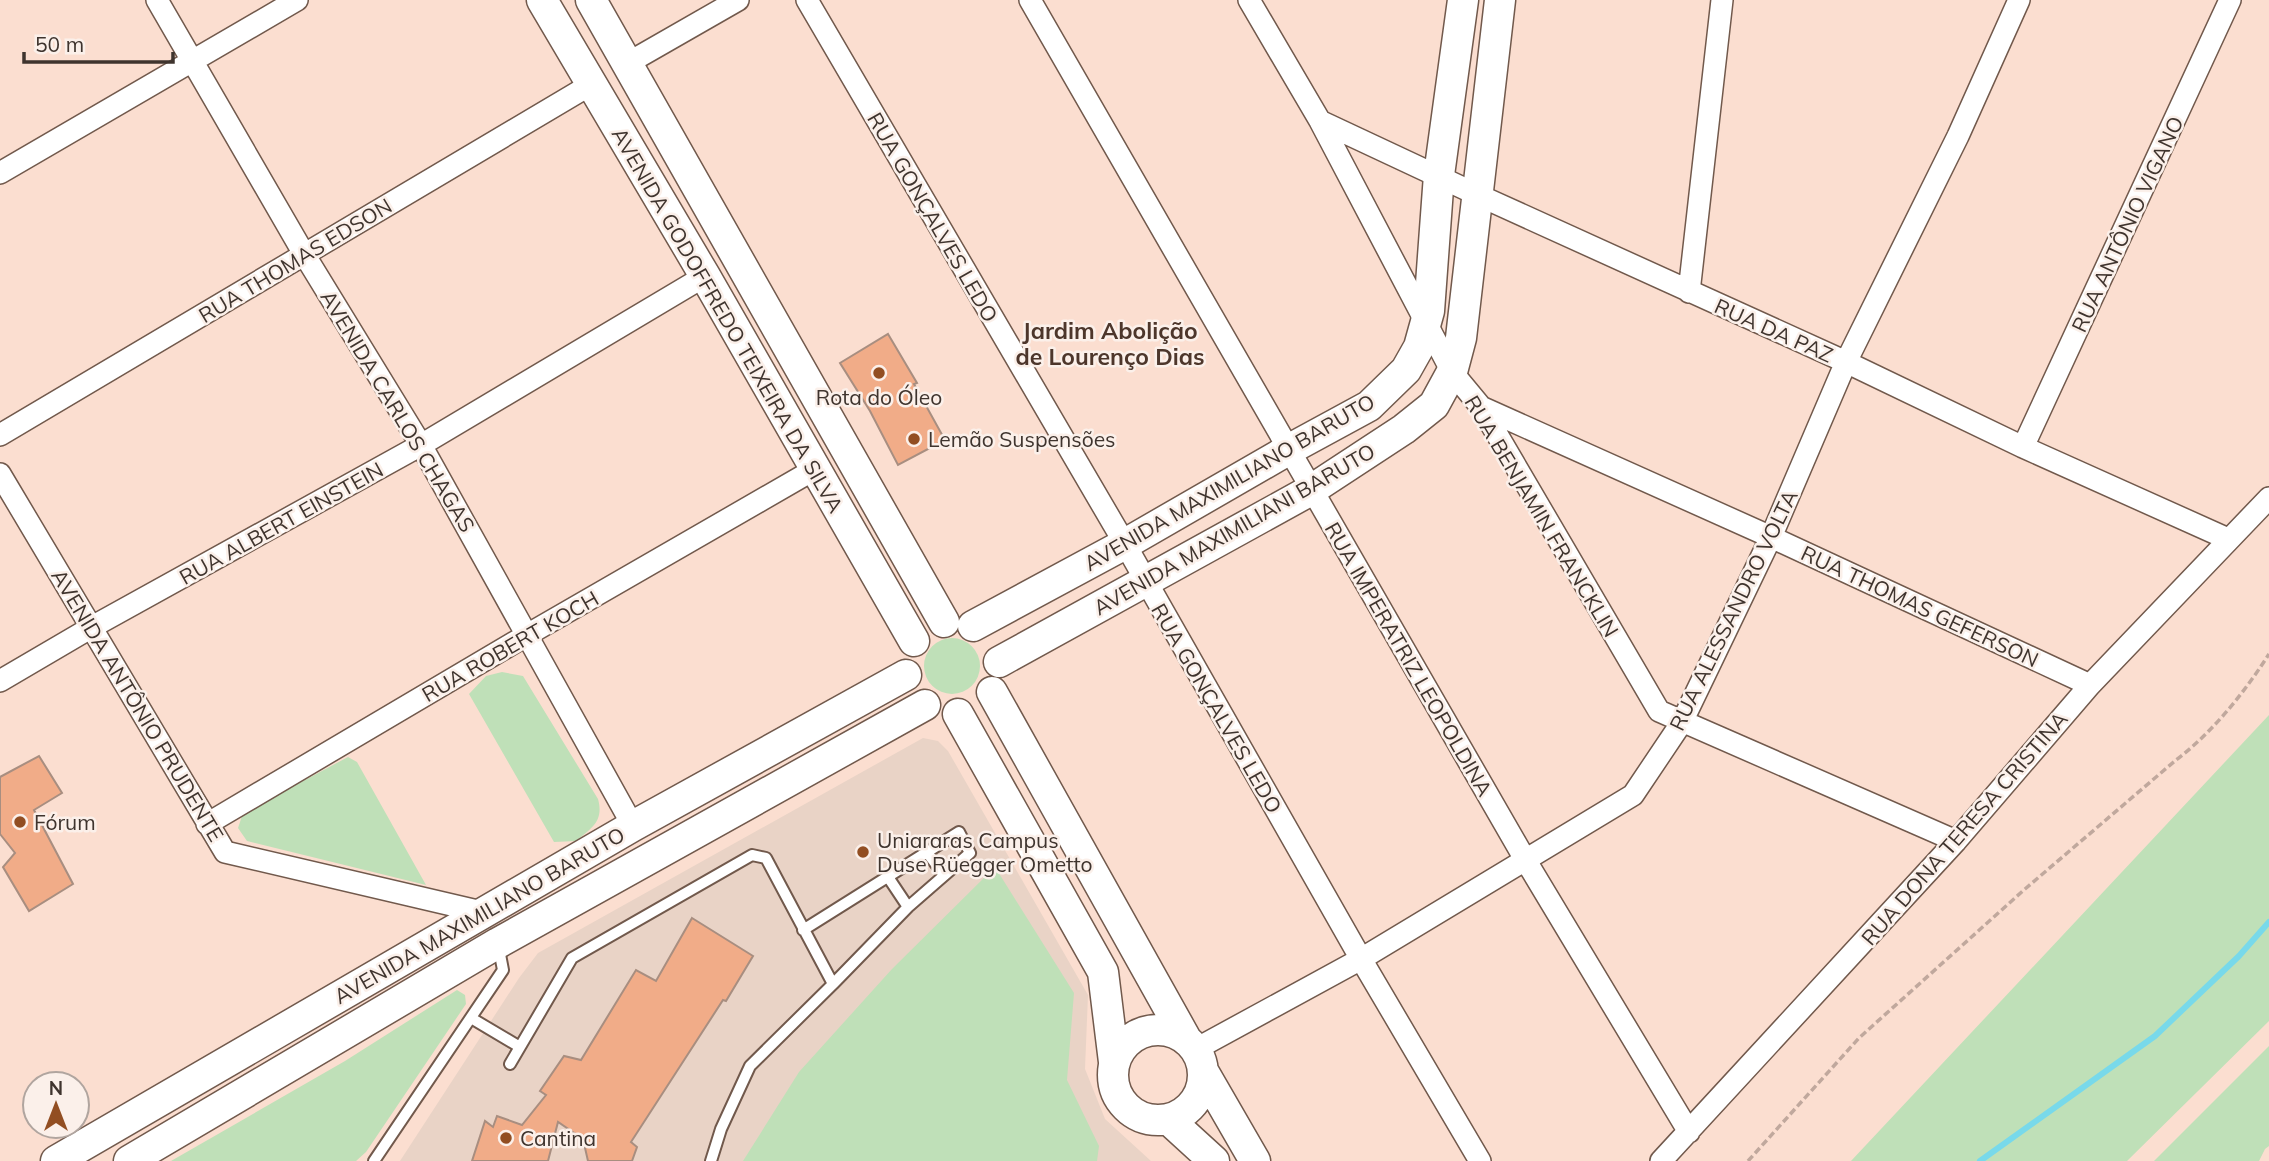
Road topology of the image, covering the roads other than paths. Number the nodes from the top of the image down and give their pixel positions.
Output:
1 (157, 0) edge
2 (297, 0) edge
3 (542, 0) edge
4 (591, 0) edge
5 (738, 0) edge
6 (807, 0) edge
7 (1030, 0) edge
8 (1250, 0) edge
9 (1463, 0) edge
10 (1500, 0) edge
11 (1722, 0) edge
12 (2019, 0) edge
13 (2230, 0) edge
14 (192, 61) junction
15 (628, 63) junction
16 (590, 85) junction
17 (1320, 121) junction
18 (0, 173) edge
19 (1439, 175) junction
20 (1478, 195) junction
21 (304, 254) junction
22 (705, 276) junction
23 (1689, 292) junction
24 (1426, 320) junction
25 (1846, 362) junction
26 (1452, 372) junction
27 (1481, 407) junction
28 (0, 435) edge
29 (421, 445) junction
30 (2023, 447) junction
31 (1288, 450) junction
32 (815, 469) junction
33 (0, 474) edge
34 (1311, 490) junction
35 (2269, 498) edge
36 (1771, 537) junction
37 (2228, 538) junction
38 (1125, 544) junction
39 (1145, 582) junction
40 (944, 622) junction
41 (92, 626) junction
42 (973, 626) junction
43 (527, 635) junction
44 (914, 641) junction
45 (999, 662) junction
46 (906, 674) junction
47 (0, 681) edge
48 (2090, 685) junction
49 (992, 692) junction
50 (925, 705) junction
51 (958, 714) junction
52 (1682, 722) junction
53 (207, 824) junction
54 (633, 826) junction
55 (1956, 841) junction
56 (926, 850) junction
57 (1526, 861) junction
58 (944, 875) junction
59 (888, 877) junction
60 (908, 907) junction
61 (486, 913) junction
62 (803, 930) junction
63 (498, 943) junction
64 (1361, 959) junction
65 (833, 984) junction
66 (471, 1018) junction
67 (520, 1047) junction
68 (1195, 1053) junction
69 (1114, 1062) junction
70 (510, 1064) dead end
71 (1168, 1119) junction
72 (1689, 1132) junction
73 (56, 1161) edge
74 (129, 1161) edge
75 (374, 1161) edge
76 (711, 1161) edge
77 (1214, 1161) edge
78 (1255, 1161) edge
79 (1480, 1161) edge
80 (1661, 1161) edge

1 - 14 street, AVENIDA CARLOS CHAGAS
2 - 14 street
3 - 16 street, AVENIDA GODOFFREDO TEIXEIRA DA SILVA
4 - 15 street, AVENIDA GODOFFREDO TEIXEIRA DA SILVA
5 - 15 street
6 - 38 street, RUA GONÇALVES LEDO
7 - 31 street, RUA IMPERATRIZ LEOPOLDINA
8 - 17 street, RUA BENJAMIN FRANCKLIN
9 - 19 street, AVENIDA MAXIMILIANO BARUTO
10 - 20 street, AVENIDA MAXIMILIANI BARUTO
11 - 23 street
12 - 25 street, RUA ALESSANDRO VOLTA
13 - 30 street, RUA ANTÔNIO VIGANO
14 - 18 street
14 - 21 street, AVENIDA CARLOS CHAGAS
15 - 40 street, AVENIDA GODOFFREDO TEIXEIRA DA SILVA
16 - 21 street, RUA THOMAS EDSON
16 - 22 street, AVENIDA GODOFFREDO TEIXEIRA DA SILVA
17 - 19 street, RUA DA PAZ
17 - 24 street, RUA BENJAMIN FRANCKLIN
19 - 20 street, RUA DA PAZ
19 - 24 street, AVENIDA MAXIMILIANO BARUTO
20 - 23 street, RUA DA PAZ
20 - 26 street, AVENIDA MAXIMILIANI BARUTO
21 - 28 street, RUA THOMAS EDSON
21 - 29 street, AVENIDA CARLOS CHAGAS
22 - 29 street, RUA ALBERT EINSTEIN
22 - 32 street, AVENIDA GODOFFREDO TEIXEIRA DA SILVA
23 - 25 street, RUA DA PAZ
24 - 26 street, RUA BENJAMIN FRANCKLIN
24 - 31 street, AVENIDA MAXIMILIANO BARUTO
25 - 30 street, RUA DA PAZ
25 - 36 street, RUA ALESSANDRO VOLTA
26 - 27 street, RUA BENJAMIN FRANCKLIN
26 - 34 street, AVENIDA MAXIMILIANI BARUTO
27 - 36 street, RUA THOMAS GEFERSON
27 - 52 street, RUA BENJAMIN FRANCKLIN
29 - 41 street, RUA ALBERT EINSTEIN
29 - 43 street, AVENIDA CARLOS CHAGAS
30 - 37 street, RUA DA PAZ
31 - 34 street, RUA IMPERATRIZ LEOPOLDINA
31 - 38 street, AVENIDA MAXIMILIANO BARUTO
32 - 43 street, RUA ROBERT KOCH
32 - 44 street, AVENIDA GODOFFREDO TEIXEIRA DA SILVA
33 - 41 street, AVENIDA ANTÔNIO PRUDENTE
34 - 39 street, AVENIDA MAXIMILIANI BARUTO
34 - 57 street, RUA IMPERATRIZ LEOPOLDINA
35 - 37 street, RUA DONA TERESA CRISTINA
36 - 48 street, RUA THOMAS GEFERSON
36 - 52 street, RUA ALESSANDRO VOLTA
37 - 48 street, RUA DONA TERESA CRISTINA
38 - 39 street, RUA GONÇALVES LEDO
38 - 42 street, AVENIDA MAXIMILIANO BARUTO
39 - 45 street, AVENIDA MAXIMILIANI BARUTO
39 - 64 street, RUA GONÇALVES LEDO
40 - 42 street
40 - 44 street
41 - 47 street, RUA ALBERT EINSTEIN
41 - 53 street, AVENIDA ANTÔNIO PRUDENTE
42 - 45 street
43 - 53 street, RUA ROBERT KOCH
43 - 54 street, AVENIDA CARLOS CHAGAS
44 - 46 street
45 - 49 street
46 - 50 street
46 - 54 street, AVENIDA MAXIMILIANO BARUTO
48 - 55 street, RUA DONA TERESA CRISTINA
49 - 51 street
49 - 68 street
50 - 51 street
50 - 63 street, AVENIDA MAXIMILIANO BARUTO
51 - 69 street
52 - 55 street, RUA BENJAMIN FRANCKLIN
52 - 57 street, RUA ALESSANDRO VOLTA
53 - 61 street, AVENIDA ANTÔNIO PRUDENTE
54 - 61 street, AVENIDA MAXIMILIANO BARUTO
55 - 72 street, RUA DONA TERESA CRISTINA
56 - 58 lane
56 - 58 lane
56 - 59 lane
57 - 64 street, RUA ALESSANDRO VOLTA
57 - 72 street, RUA IMPERATRIZ LEOPOLDINA
58 - 60 lane
59 - 60 lane
59 - 62 lane
60 - 65 lane
61 - 63 street
61 - 73 street, AVENIDA MAXIMILIANO BARUTO
62 - 65 lane
62 - 67 lane
63 - 66 lane
63 - 74 street, AVENIDA MAXIMILIANO BARUTO
64 - 68 street, RUA ALESSANDRO VOLTA
64 - 79 street, RUA GONÇALVES LEDO
65 - 76 lane
66 - 67 lane
66 - 75 lane
67 - 70 lane
68 - 69 street
68 - 71 street
68 - 78 street
69 - 71 street
71 - 77 street
72 - 80 street, RUA DONA TERESA CRISTINA

